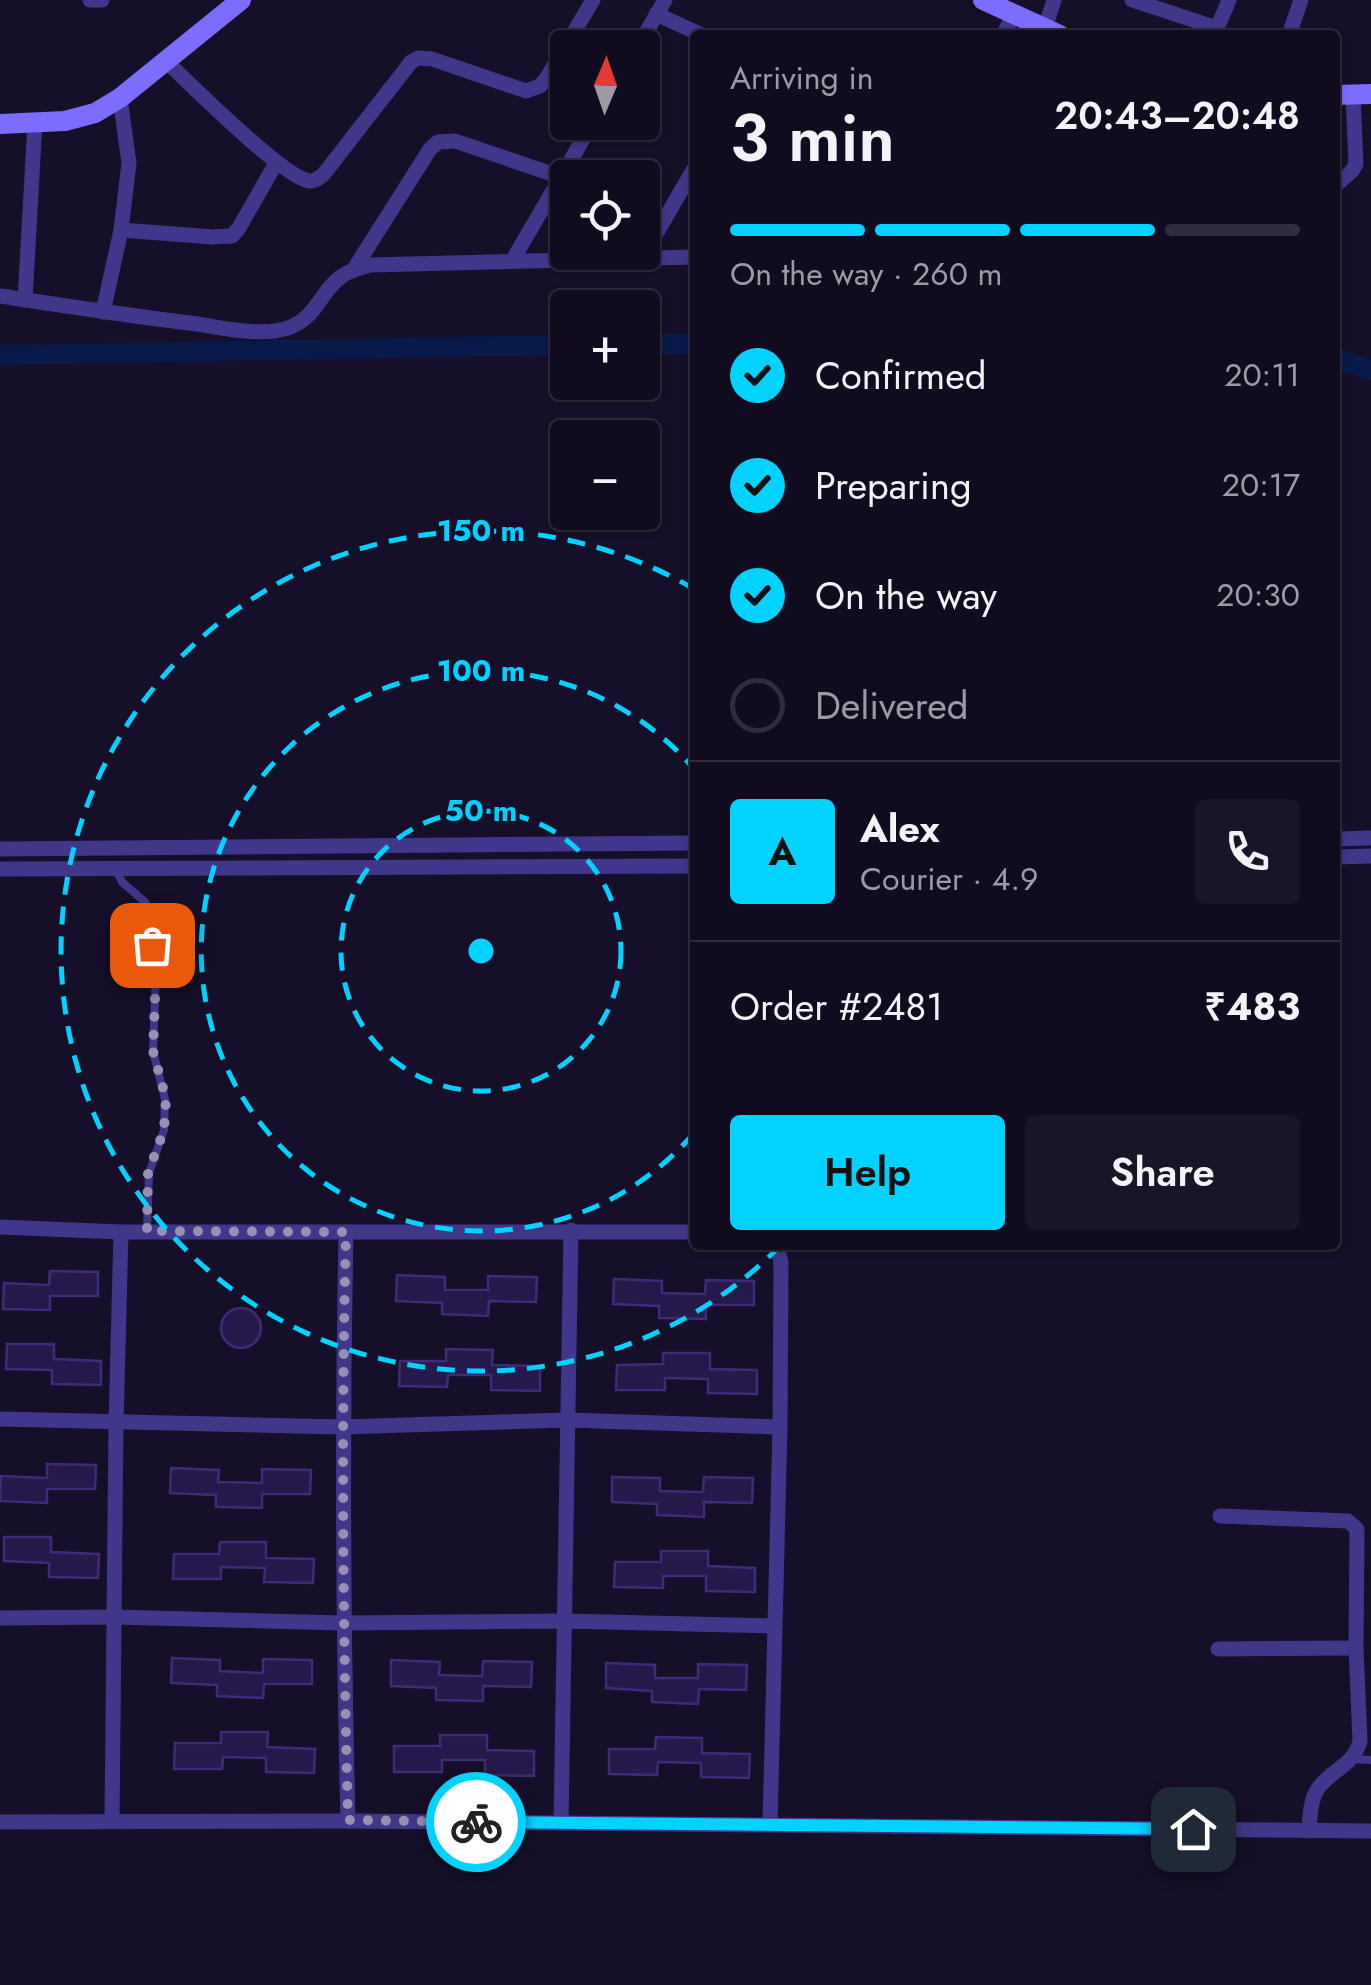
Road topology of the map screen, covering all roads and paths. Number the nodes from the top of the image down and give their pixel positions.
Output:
1 (90, 0) edge
2 (102, 0) edge
3 (242, 0) edge
4 (594, 0) edge
5 (983, 0) edge
6 (1054, 0) edge
7 (1132, 0) edge
8 (1229, 0) edge
9 (1301, 0) edge
10 (661, 7) edge
11 (1014, 14) junction
12 (648, 30) edge
13 (695, 30) edge
14 (1006, 30) edge
15 (1048, 30) edge
16 (1052, 30) edge
17 (1213, 30) edge
18 (1216, 30) edge
19 (1290, 30) edge
20 (166, 62) junction
21 (1353, 95) edge
22 (120, 98) junction
23 (35, 122) junction
24 (0, 124) edge
25 (276, 163) junction
26 (550, 173) edge
27 (690, 176) edge
28 (1340, 181) edge
29 (550, 196) edge
30 (660, 227) edge
31 (122, 230) junction
32 (690, 257) edge
33 (660, 258) edge
34 (550, 260) edge
35 (512, 261) junction
36 (354, 270) junction
37 (0, 296) edge
38 (25, 300) junction
39 (103, 312) junction
40 (1371, 838) edge
41 (1340, 839) edge
42 (690, 843) edge
43 (0, 850) edge
44 (1371, 856) edge
45 (1340, 857) edge
46 (690, 866) edge
47 (115, 868) junction
48 (0, 869) edge
49 (0, 1228) edge
50 (571, 1230) junction
51 (147, 1231) junction
52 (121, 1232) junction
53 (346, 1232) junction
54 (690, 1232) edge
55 (779, 1250) edge
56 (0, 1419) edge
57 (568, 1420) junction
58 (116, 1424) junction
59 (780, 1427) junction
60 (342, 1428) junction
61 (1220, 1516) dead end
62 (114, 1617) junction
63 (0, 1618) edge
64 (564, 1621) junction
65 (342, 1623) junction
66 (773, 1626) junction
67 (1218, 1648) dead end
68 (1356, 1648) junction
69 (1351, 1759) junction
70 (1371, 1760) edge
71 (348, 1820) junction
72 (112, 1821) junction
73 (0, 1822) edge
74 (561, 1823) junction
75 (770, 1824) junction
76 (1309, 1830) junction
77 (1371, 1832) edge

1 - 2 street
3 - 20 street
4 - 25 street
5 - 11 street
6 - 16 street
7 - 17 street
8 - 18 street
9 - 19 street
10 - 12 street
10 - 13 street
11 - 14 street
11 - 15 street
20 - 22 street
20 - 25 street
21 - 28 street
22 - 23 street
22 - 31 street
23 - 24 street
23 - 38 street
25 - 31 street
26 - 36 street
27 - 30 street
29 - 35 street
31 - 39 street
32 - 33 street
34 - 35 street
35 - 36 street
36 - 39 street
37 - 38 street
38 - 39 street
40 - 41 street
42 - 43 street
44 - 45 street
46 - 47 street
47 - 48 street
47 - 51 lane
49 - 52 street
50 - 53 street
50 - 54 street
50 - 57 street
51 - 52 street
51 - 53 street
52 - 58 street
53 - 60 street
55 - 59 street
56 - 58 street
57 - 59 street
57 - 60 street
57 - 64 street
58 - 60 street
58 - 62 street
59 - 66 street
60 - 65 street
61 - 68 street
62 - 63 street
62 - 65 street
62 - 72 street
64 - 65 street
64 - 66 street
64 - 74 street
65 - 71 street
66 - 75 street
67 - 68 street
68 - 69 street
69 - 70 lane
69 - 76 street
71 - 72 street
71 - 74 street
72 - 73 street
74 - 75 street
75 - 76 street
76 - 77 street

